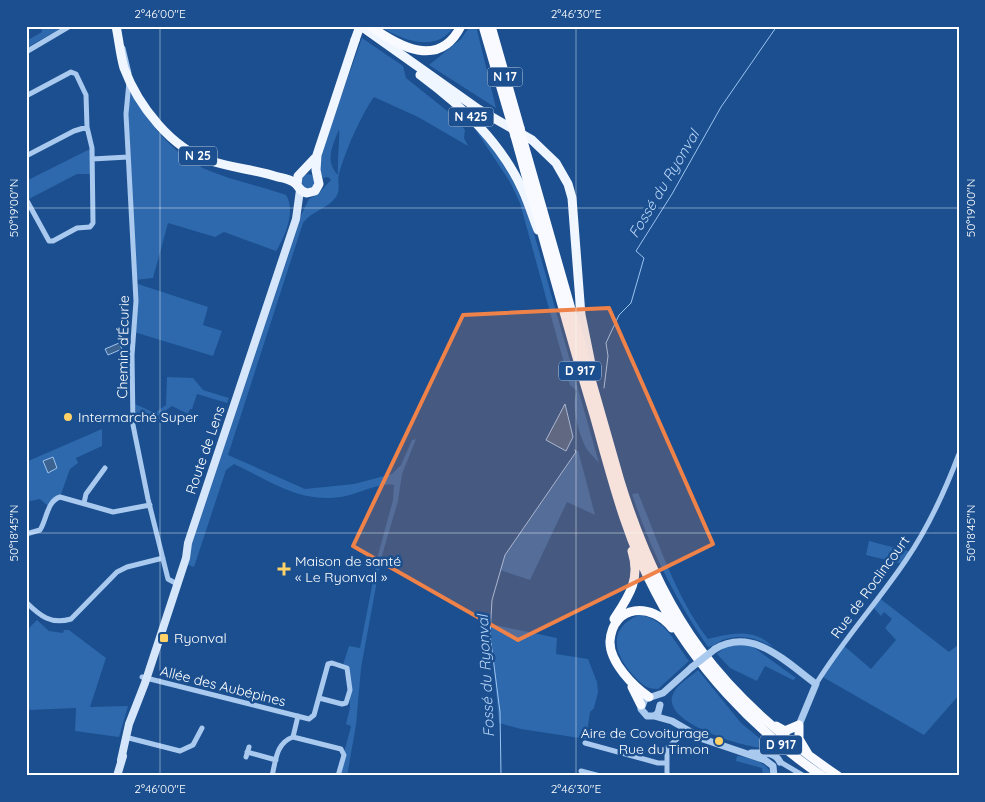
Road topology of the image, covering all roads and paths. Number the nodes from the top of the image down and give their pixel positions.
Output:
1 (70, 26) edge
2 (116, 26) edge
3 (353, 26) edge
4 (360, 26) edge
5 (370, 26) edge
6 (461, 26) edge
7 (483, 26) edge
8 (491, 26) edge
9 (26, 52) edge
10 (26, 96) edge
11 (130, 97) junction
12 (511, 122) joint
13 (88, 126) junction
14 (519, 135) junction
15 (26, 156) edge
16 (317, 156) junction
17 (128, 157) junction
18 (92, 158) junction
19 (305, 171) junction
20 (317, 174) junction
21 (298, 187) junction
22 (310, 193) junction
23 (26, 198) edge
24 (298, 212) junction
25 (545, 245) junction
26 (595, 394) junction
27 (959, 454) edge
28 (105, 468) dead end
29 (616, 496) junction
30 (84, 503) junction
31 (150, 505) junction
32 (26, 534) edge
33 (163, 558) junction
34 (175, 583) junction
35 (26, 602) edge
36 (144, 678) junction
37 (816, 684) junction
38 (663, 693) junction
39 (651, 697) junction
40 (319, 698) junction
41 (660, 704) junction
42 (641, 705) junction
43 (744, 710) junction
44 (755, 712) junction
45 (298, 716) junction
46 (654, 716) junction
47 (672, 721) junction
48 (799, 724) junction
49 (202, 728) dead end
50 (687, 730) junction
51 (127, 737) junction
52 (293, 737) junction
53 (585, 743) dead end
54 (247, 752) dead end
55 (810, 757) junction
56 (276, 760) junction
57 (666, 763) junction
58 (777, 769) edge
59 (581, 771) dead end
60 (117, 776) edge
61 (272, 776) edge
62 (338, 776) edge
63 (598, 776) edge
64 (667, 776) edge
65 (804, 776) edge
66 (822, 776) edge
67 (838, 776) edge

1 - 9 street
2 - 11 main road, N 25
3 - 25 main road, N 425
4 - 16 main road, bridge
4 - 26 main road, N 425
5 - 6 highway
7 - 12 highway, N 17
8 - 14 highway, N 17
10 - 13 street
11 - 17 street, Chemin d'Écurie
11 - 21 main road, N 25
12 - 14 highway, D 917, bridge
13 - 15 street
13 - 18 street
14 - 25 highway, D 917
14 - 26 highway, D 917
16 - 19 main road
16 - 20 main road
17 - 18 street
17 - 31 street, Chemin d'Écurie
18 - 23 street
19 - 20 main road
19 - 21 main road
20 - 22 main road
21 - 22 main road
21 - 24 main road, Route de Lens
22 - 24 main road
24 - 34 main road, Route de Lens
25 - 29 highway, D 917
26 - 44 highway, D 917
27 - 37 street, Rue de Roclincourt
28 - 30 street
29 - 42 highway
29 - 43 highway, D 917
30 - 31 street
30 - 32 street
31 - 33 street, Chemin d'Écurie
33 - 34 street, Chemin d'Écurie
33 - 35 street
34 - 36 main road, Route de Lens
36 - 45 street, Allée des Aubépines
36 - 51 main road, Route de Lens
37 - 38 street, bridge
37 - 48 street
38 - 39 street
38 - 41 street
39 - 41 street
39 - 42 street
39 - 43 highway
40 - 40 street
40 - 45 street
41 - 46 street
41 - 47 street
42 - 46 street
43 - 66 highway, D 917
44 - 48 highway
44 - 55 highway, D 917
45 - 52 street
46 - 47 street
47 - 50 street
48 - 55 highway
49 - 51 street
50 - 57 street
50 - 58 street
51 - 60 main road, Route de Lens
52 - 56 street
52 - 62 street
53 - 57 street
54 - 56 street
55 - 67 highway, D 917
56 - 61 street
57 - 64 street
58 - 65 street
59 - 63 street

